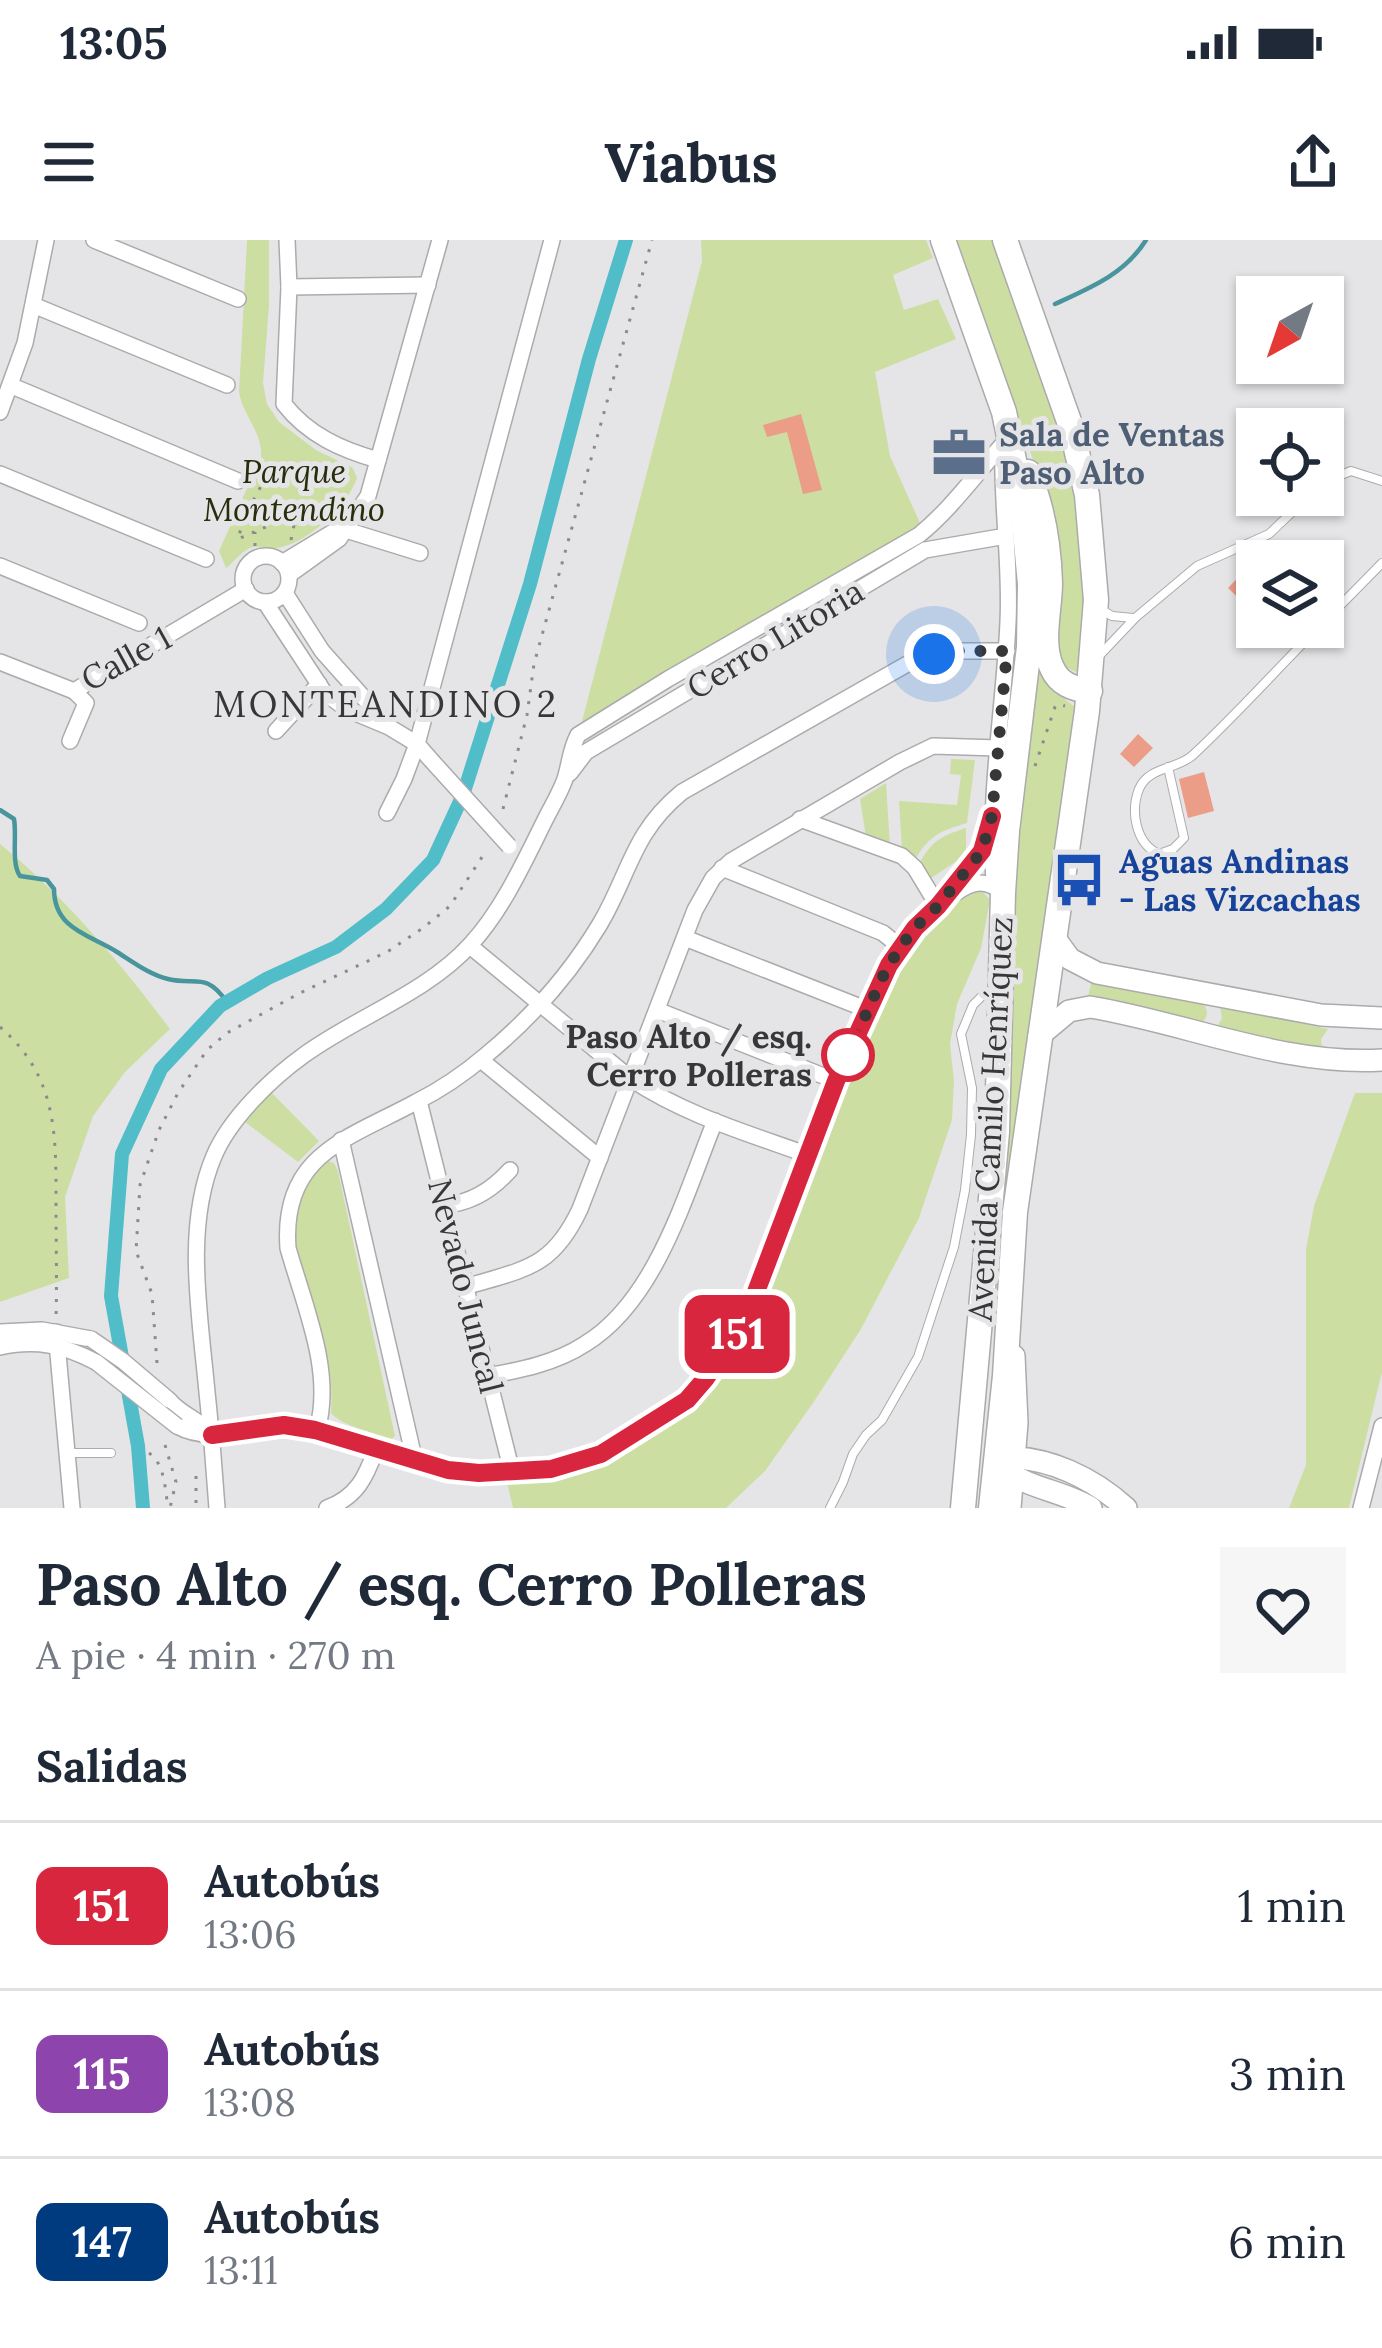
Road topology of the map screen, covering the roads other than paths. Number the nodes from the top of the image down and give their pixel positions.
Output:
1 (46, 240) edge
2 (94, 240) edge
3 (287, 240) edge
4 (440, 240) edge
5 (553, 240) edge
6 (943, 240) edge
7 (1005, 240) edge
8 (428, 285) junction
9 (289, 287) junction
10 (238, 299) dead end
11 (34, 304) junction
12 (227, 385) dead end
13 (12, 386) junction
14 (0, 412) edge
15 (1007, 441) junction
16 (379, 460) junction
17 (1344, 473) edge
18 (0, 474) edge
19 (238, 481) dead end
20 (1382, 481) edge
21 (1288, 516) edge
22 (349, 526) junction
23 (1006, 536) junction
24 (420, 554) dead end
25 (206, 559) dead end
26 (1382, 562) edge
27 (288, 563) junction
28 (0, 566) edge
29 (246, 589) junction
30 (285, 593) junction
31 (1096, 600) junction
32 (1344, 601) edge
33 (265, 602) junction
34 (1135, 618) junction
35 (139, 623) dead end
36 (1298, 648) edge
37 (1007, 651) junction
38 (0, 662) edge
39 (1093, 663) junction
40 (319, 684) junction
41 (74, 691) junction
42 (1090, 691) junction
43 (389, 727) junction
44 (276, 731) dead end
45 (70, 741) dead end
46 (417, 744) junction
47 (998, 748) junction
48 (1168, 767) junction
49 (565, 780) junction
50 (387, 814) dead end
51 (992, 816) junction
52 (800, 819) junction
53 (525, 861) junction
54 (722, 868) junction
55 (998, 889) junction
56 (938, 906) junction
57 (1054, 937) junction
58 (685, 938) junction
59 (470, 946) junction
60 (900, 947) junction
61 (1001, 988) junction
62 (1210, 996) junction
63 (541, 1003) junction
64 (657, 1010) junction
65 (868, 1010) junction
66 (1347, 1018) junction
67 (1382, 1018) edge
68 (1204, 1032) junction
69 (1039, 1036) junction
70 (481, 1060) junction
71 (1335, 1060) junction
72 (1382, 1060) edge
73 (631, 1079) junction
74 (836, 1081) junction
75 (419, 1101) junction
76 (715, 1121) junction
77 (340, 1140) junction
78 (808, 1155) junction
79 (600, 1158) junction
80 (510, 1170) dead end
81 (445, 1204) junction
82 (983, 1281) junction
83 (465, 1287) junction
84 (0, 1332) edge
85 (57, 1338) junction
86 (0, 1347) edge
87 (487, 1376) junction
88 (208, 1395) junction
89 (170, 1401) junction
90 (1382, 1429) edge
91 (317, 1430) junction
92 (212, 1435) junction
93 (376, 1449) junction
94 (68, 1453) junction
95 (112, 1453) dead end
96 (415, 1462) junction
97 (1008, 1464) junction
98 (512, 1472) junction
99 (966, 1473) junction
100 (1074, 1486) junction
101 (72, 1508) edge
102 (217, 1508) edge
103 (327, 1508) edge
104 (830, 1508) edge
105 (963, 1508) edge
106 (991, 1508) edge
107 (1010, 1508) edge
108 (1091, 1508) edge
109 (1126, 1508) edge
110 (1361, 1508) edge

1 - 11 street
2 - 10 street
3 - 9 street
4 - 8 street
5 - 46 street
6 - 15 main road, Avenida Camilo Henríquez
7 - 31 main road, Avenida Camilo Henríquez
8 - 9 street
8 - 16 street
9 - 16 street
11 - 12 street
11 - 13 street
13 - 14 street
13 - 19 street
15 - 23 street
15 - 42 main road
15 - 49 street
15 - 55 main road, Avenida Camilo Henríquez
16 - 22 street
17 - 20 lane
18 - 25 street
21 - 34 lane
22 - 24 street
22 - 27 street
23 - 37 street
23 - 49 street, Cerro Litoria
26 - 32 lane
27 - 29 street
27 - 30 street
28 - 35 street
29 - 33 street
29 - 41 street, Calle 1
30 - 33 street
30 - 43 street
31 - 34 lane
31 - 39 main road, Avenida Camilo Henríquez
33 - 40 street
34 - 39 lane
36 - 48 lane
37 - 47 street
37 - 63 street
38 - 41 street, Calle 1
39 - 42 main road, Avenida Camilo Henríquez
40 - 43 street
40 - 44 street
41 - 45 street
42 - 57 main road, Avenida Camilo Henríquez
43 - 46 street
46 - 50 street
46 - 53 street, bridge
47 - 51 street
47 - 52 street
48 - 48 lane
49 - 53 street
51 - 55 street
51 - 56 street
52 - 54 street
52 - 56 street
53 - 59 street
54 - 58 street
54 - 60 street
55 - 56 street
55 - 61 main road, Avenida Camilo Henríquez
56 - 60 street
57 - 62 street
57 - 69 main road, Avenida Camilo Henríquez
58 - 64 street
58 - 65 street
59 - 63 street
59 - 88 street
60 - 65 street
61 - 82 main road, Avenida Camilo Henríquez
61 - 104 lane
62 - 66 street
62 - 68 street
63 - 70 street
63 - 73 street
64 - 73 street
64 - 74 street
65 - 74 street
66 - 67 street
66 - 71 street
68 - 69 street
68 - 71 street
69 - 97 main road, Avenida Camilo Henríquez
70 - 75 street
70 - 79 street
71 - 72 street
73 - 76 street
73 - 79 street
74 - 78 street
75 - 77 street
75 - 81 street, Nevado Juncal
76 - 78 street
76 - 87 street
77 - 91 street
77 - 96 street
78 - 98 street
79 - 83 street
80 - 81 street
81 - 83 street, Nevado Juncal
82 - 97 main road
82 - 99 main road, Avenida Camilo Henríquez
83 - 87 street, Nevado Juncal
84 - 85 street
85 - 86 street
85 - 89 street, bridge
85 - 92 street, bridge
85 - 94 street
87 - 98 street, Nevado Juncal
88 - 89 street
88 - 92 street
89 - 92 street
90 - 110 street
91 - 92 street
91 - 93 street
92 - 102 street
93 - 96 street
93 - 103 street
94 - 95 lane
94 - 101 street
96 - 98 street
97 - 99 street
97 - 100 street
97 - 106 main road, Avenida Camilo Henríquez
97 - 107 street, Avenida Camilo Henríquez
99 - 105 main road, Avenida Camilo Henríquez
100 - 108 street
100 - 109 street

